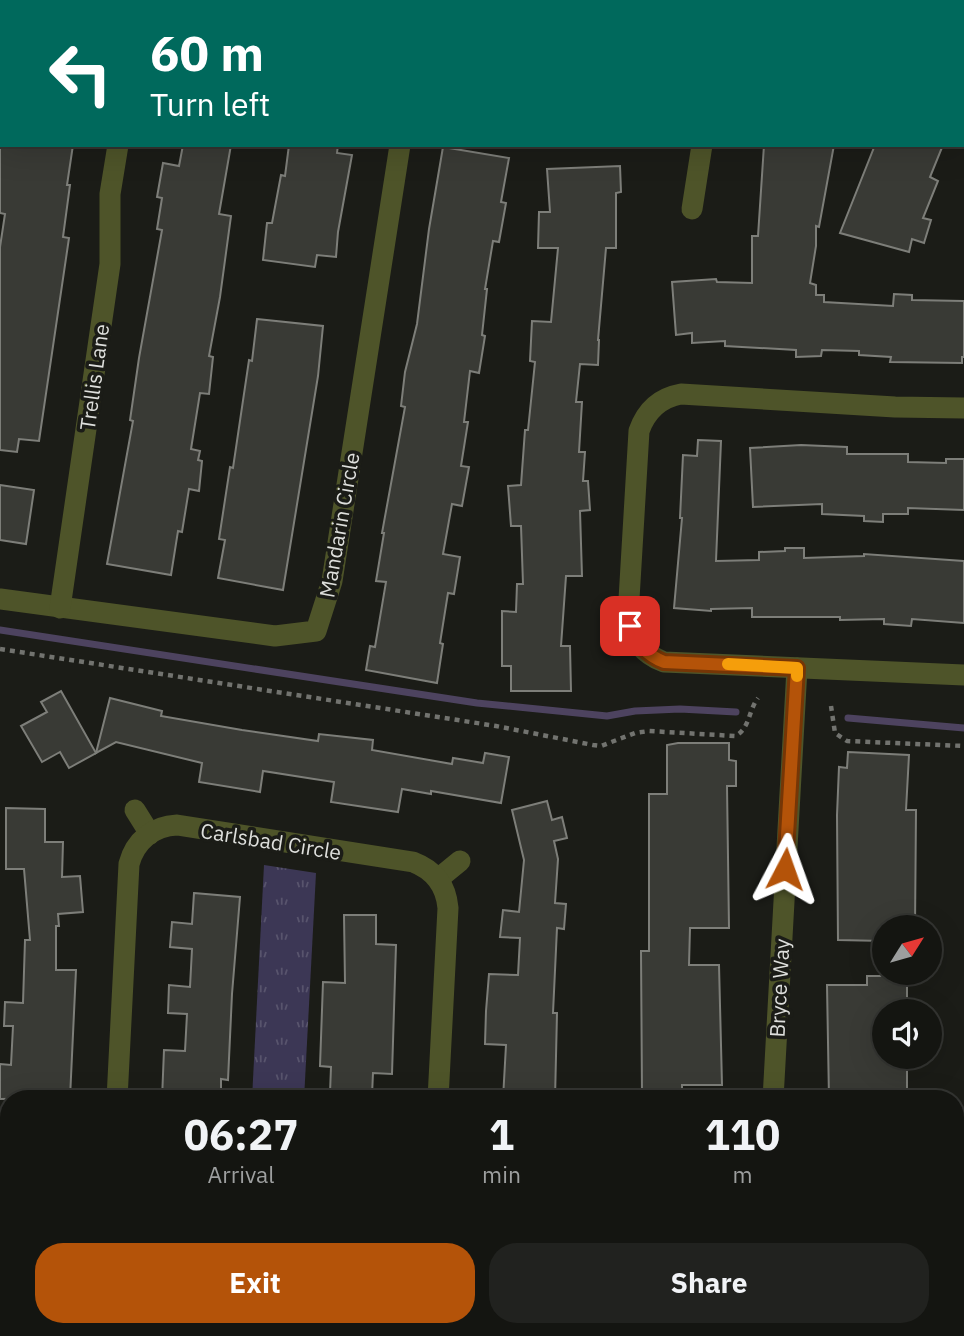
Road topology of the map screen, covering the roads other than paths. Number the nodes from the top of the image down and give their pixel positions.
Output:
1 (118, 147) edge
2 (400, 147) edge
3 (702, 147) edge
4 (692, 209) dead end
5 (964, 408) edge
6 (0, 599) edge
7 (60, 608) junction
8 (797, 668) junction
9 (964, 675) edge
10 (135, 810) dead end
11 (150, 834) junction
12 (460, 861) dead end
13 (438, 879) junction
14 (117, 1090) edge
15 (438, 1090) edge
16 (774, 1090) edge

1 - 7 street, Trellis Lane
2 - 7 street, Mandarin Circle
3 - 4 street
5 - 8 street
6 - 7 street, Mandarin Circle
8 - 9 street
8 - 16 street, Bryce Way
10 - 11 street
11 - 13 street, Carlsbad Circle
11 - 14 street
12 - 13 street
13 - 15 street

